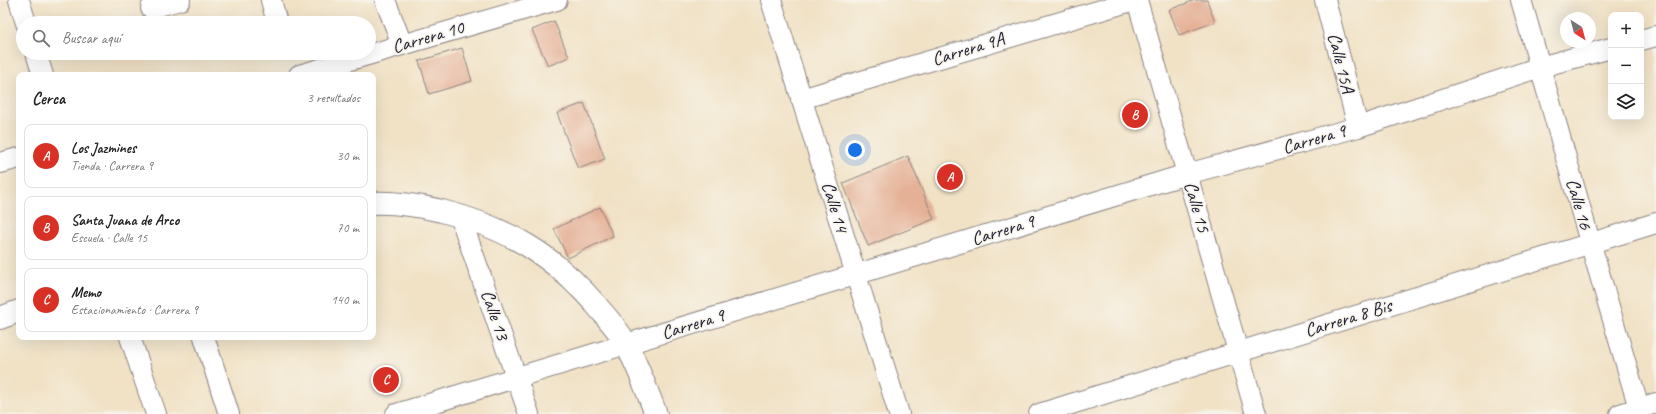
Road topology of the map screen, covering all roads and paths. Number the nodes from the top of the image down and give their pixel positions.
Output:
1 (19, 0) edge
2 (180, 0) edge
3 (270, 0) edge
4 (385, 0) edge
5 (557, 0) edge
6 (771, 0) edge
7 (1136, 0) edge
8 (1325, 0) edge
9 (1521, 0) edge
10 (152, 10) edge
11 (24, 16) edge
12 (275, 16) edge
13 (1656, 36) edge
14 (1644, 39) edge
15 (402, 44) junction
16 (1608, 49) edge
17 (376, 52) edge
18 (38, 60) edge
19 (349, 60) edge
20 (1540, 67) junction
21 (42, 72) edge
22 (309, 72) edge
23 (801, 99) junction
24 (1358, 127) junction
25 (16, 159) edge
26 (0, 163) edge
27 (1187, 174) junction
28 (376, 203) edge
29 (460, 216) junction
30 (1656, 223) edge
31 (1590, 242) junction
32 (856, 275) junction
33 (16, 312) edge
34 (0, 318) edge
35 (131, 340) edge
36 (205, 340) edge
37 (626, 344) junction
38 (1238, 352) junction
39 (517, 378) junction
40 (1648, 405) edge
41 (156, 414) edge
42 (229, 414) edge
43 (396, 414) edge
44 (529, 414) edge
45 (656, 414) edge
46 (899, 414) edge
47 (1040, 414) edge
48 (1256, 414) edge
49 (1620, 414) edge

1 - 11 street
2 - 10 street
3 - 12 street
4 - 15 street
5 - 15 street, Carrera 10
6 - 23 street, Calle 14
7 - 23 street, Carrera 9A
7 - 27 street, Calle 15
8 - 24 street, Calle 15A
9 - 20 street, Calle 16
13 - 14 street
15 - 17 street, Carrera 10
16 - 20 street, Carrera 9
18 - 21 street
19 - 22 street, Carrera 10
20 - 24 street, Carrera 9
20 - 31 street, Calle 16
23 - 32 street, Calle 14
24 - 27 street, Carrera 9
25 - 26 street
27 - 32 street, Carrera 9
27 - 38 street, Calle 15
28 - 29 main road
29 - 37 main road
29 - 39 street, Calle 13
30 - 31 street, Carrera 8 Bis
31 - 38 street, Carrera 8 Bis
31 - 40 street, Calle 16
32 - 37 street, Carrera 9
32 - 46 street, Calle 14
33 - 34 main road
35 - 41 street
36 - 42 street
37 - 39 street, Carrera 9
37 - 45 main road
38 - 47 street, Carrera 8 Bis
38 - 48 street, Calle 15
39 - 43 street, Carrera 9
39 - 44 street, Calle 13
40 - 49 street

